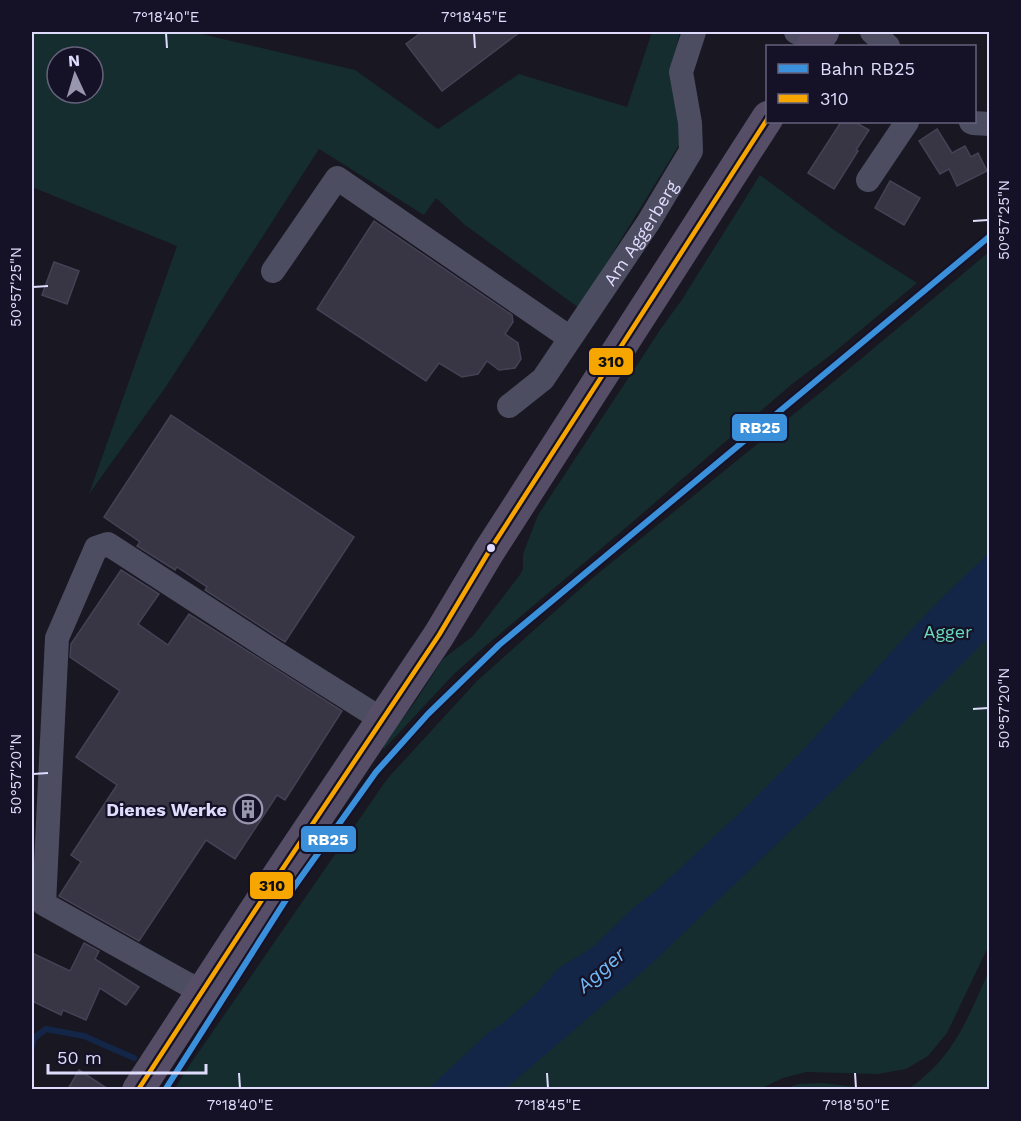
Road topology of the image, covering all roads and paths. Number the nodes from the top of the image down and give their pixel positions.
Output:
1 (694, 32) edge
2 (872, 32) edge
3 (887, 45) edge
4 (766, 120) edge
5 (906, 123) edge
6 (973, 123) edge
7 (990, 124) edge
8 (868, 180) dead end
9 (273, 271) dead end
10 (570, 338) junction
11 (509, 406) dead end
12 (381, 719) junction
13 (202, 990) junction
14 (138, 1089) edge

1 - 10 street, Am Aggerberg
2 - 3 street
4 - 12 main road
5 - 8 street
6 - 7 street
9 - 10 street
10 - 11 street, Am Aggerberg
12 - 13 main road
12 - 13 street
13 - 14 main road

